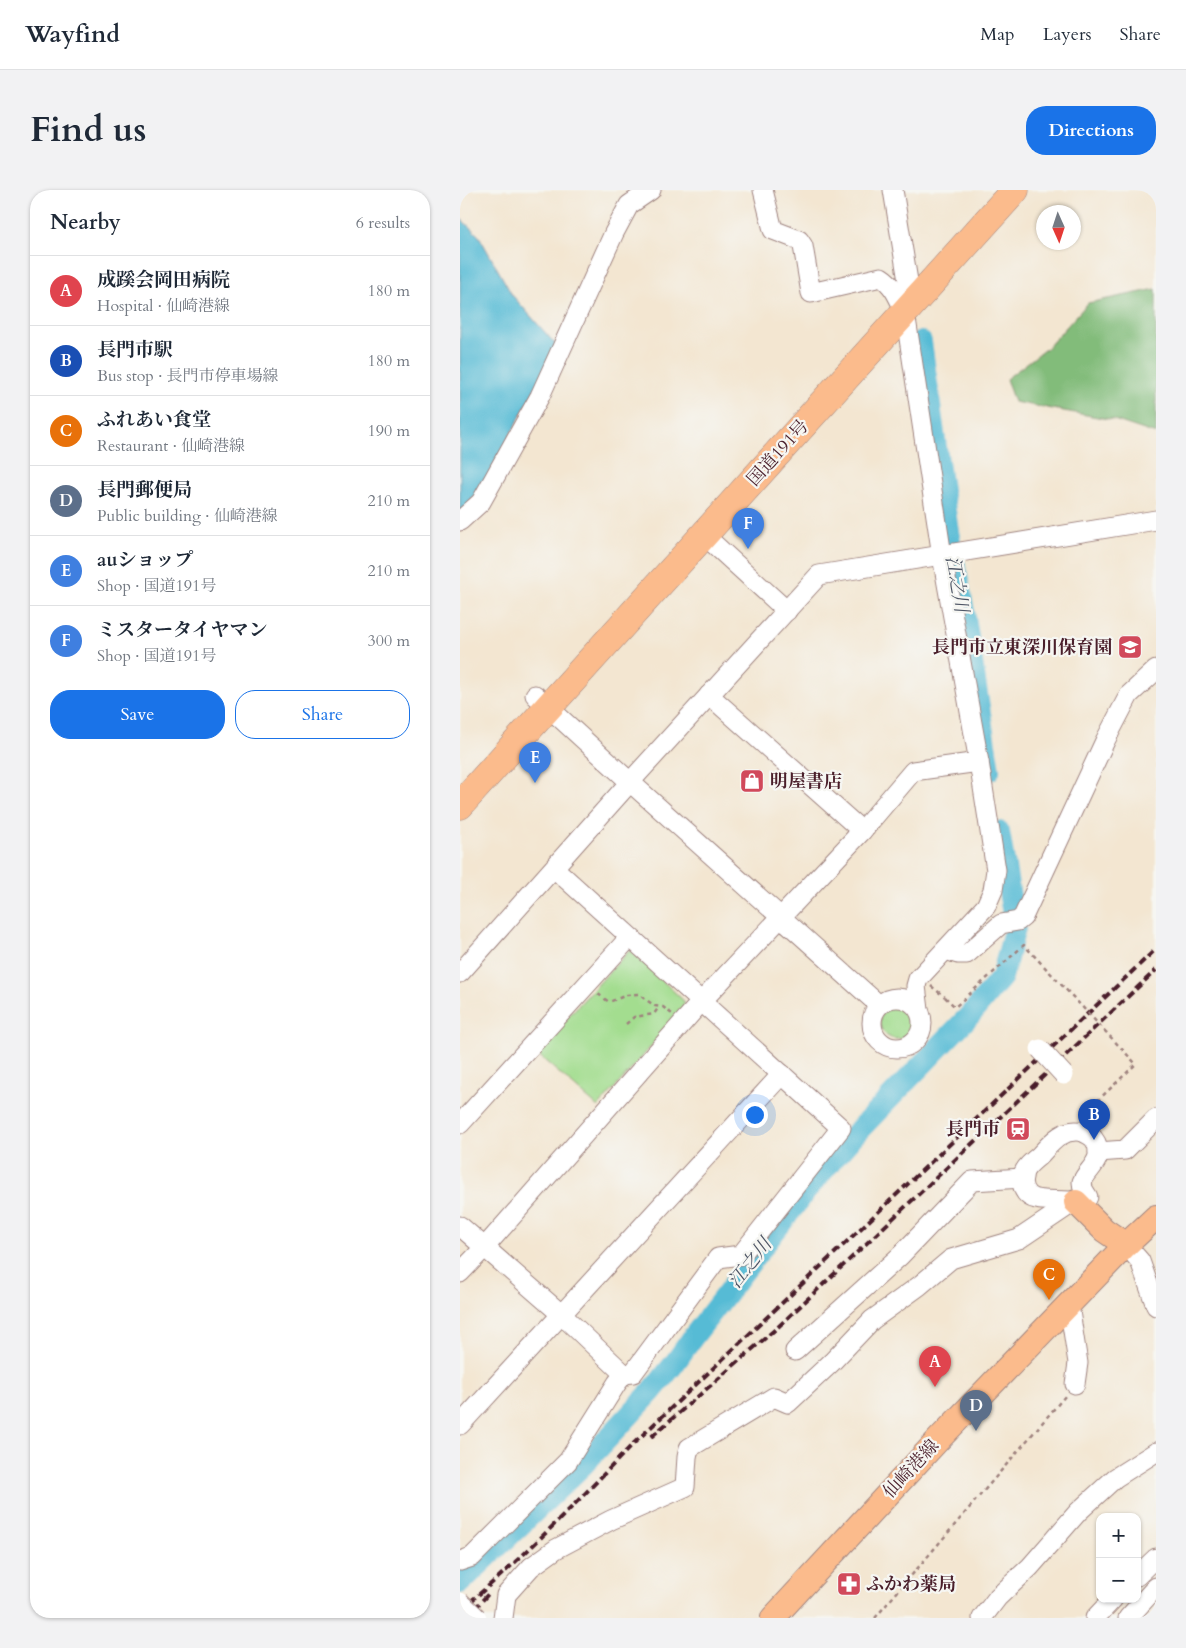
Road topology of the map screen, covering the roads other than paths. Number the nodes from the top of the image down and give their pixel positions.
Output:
1 (650, 190) edge
2 (762, 190) edge
3 (892, 190) edge
4 (990, 190) edge
5 (1014, 190) edge
6 (903, 296) junction
7 (1156, 520) edge
8 (460, 521) edge
9 (704, 535) junction
10 (942, 556) junction
11 (787, 611) junction
12 (1156, 670) edge
13 (709, 695) junction
14 (542, 701) junction
15 (979, 762) junction
16 (460, 778) edge
17 (630, 782) junction
18 (460, 805) edge
19 (862, 831) junction
20 (554, 868) junction
21 (990, 898) junction
22 (781, 917) junction
23 (1001, 924) junction
24 (629, 938) junction
25 (946, 950) junction
26 (460, 973) edge
27 (700, 1002) junction
28 (879, 1005) junction
29 (919, 1010) junction
30 (1040, 1049) dead end
31 (782, 1074) junction
32 (1064, 1075) dead end
33 (1156, 1120) edge
34 (460, 1124) edge
35 (1098, 1152) junction
36 (1023, 1178) junction
37 (1082, 1199) junction
38 (1156, 1217) edge
39 (460, 1226) edge
40 (1126, 1245) junction
41 (484, 1248) junction
42 (460, 1272) edge
43 (1069, 1305) junction
44 (1156, 1306) edge
45 (561, 1314) junction
46 (795, 1351) dead end
47 (624, 1374) junction
48 (1075, 1384) road end
49 (460, 1425) edge
50 (1156, 1452) edge
51 (1156, 1558) edge
52 (460, 1561) edge
53 (1141, 1572) edge
54 (1152, 1598) edge
55 (460, 1602) edge
56 (1109, 1603) edge
57 (477, 1618) edge
58 (503, 1618) edge
59 (773, 1618) edge
60 (982, 1618) edge
61 (1095, 1618) edge
62 (1128, 1618) edge

1 - 8 street
2 - 6 street
3 - 6 street
4 - 6 highway, 国道191号
5 - 6 highway, 国道191号
6 - 9 highway, 国道191号
6 - 10 street
6 - 14 highway, 国道191号
7 - 10 street
9 - 11 street
9 - 14 highway, 国道191号
10 - 11 street
10 - 15 street
11 - 13 street
12 - 23 street
13 - 17 street
13 - 19 street
14 - 16 highway, 国道191号
14 - 17 street
14 - 18 highway, 国道191号
15 - 19 street
15 - 21 street
17 - 20 street
17 - 22 street
19 - 22 street
20 - 24 street
20 - 26 street
21 - 23 street
21 - 25 street
22 - 27 street
22 - 28 street
23 - 25 street
24 - 27 street
24 - 34 street
25 - 29 street
27 - 31 street
27 - 41 street
28 - 29 street
28 - 29 street
30 - 32 street, bridge
31 - 45 street
31 - 47 street
33 - 35 street
35 - 36 street
35 - 37 street
36 - 37 street
36 - 46 street
37 - 40 main road
37 - 58 street
38 - 40 main road, 仙崎港線
39 - 41 street
40 - 43 main road, 仙崎港線
40 - 44 street
41 - 42 street
41 - 45 street
43 - 48 street
43 - 59 main road, 仙崎港線
45 - 47 street
45 - 49 street
47 - 52 street
50 - 60 street
51 - 53 street
54 - 62 street
55 - 57 street, bridge
56 - 61 street

